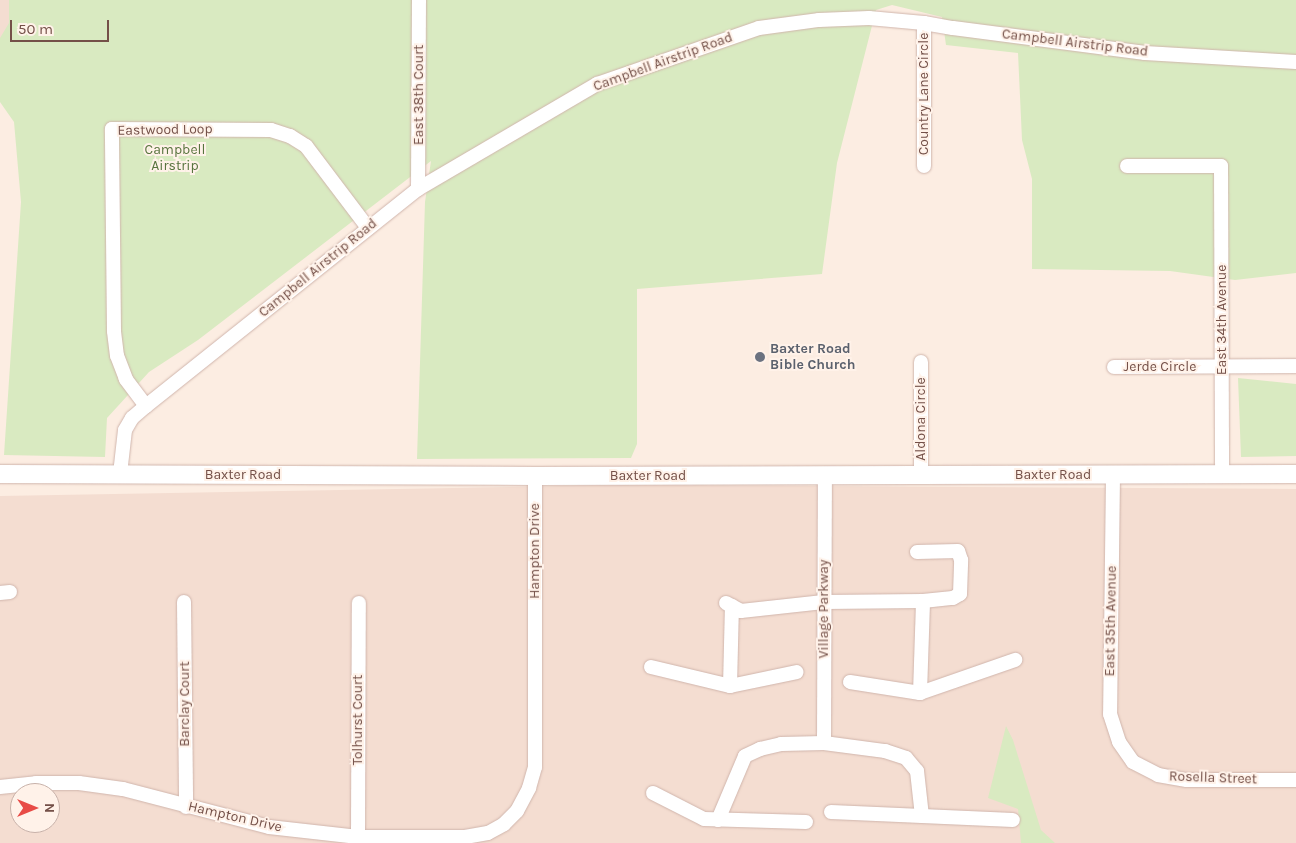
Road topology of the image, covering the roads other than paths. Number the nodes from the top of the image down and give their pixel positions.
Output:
1 (420, 0) edge
2 (924, 23) junction
3 (1296, 62) edge
4 (924, 166) dead end
5 (1126, 166) dead end
6 (418, 189) junction
7 (368, 228) junction
8 (921, 362) dead end
9 (1223, 366) junction
10 (1296, 366) edge
11 (1114, 367) dead end
12 (146, 406) junction
13 (0, 474) edge
14 (120, 474) junction
15 (1113, 474) junction
16 (1222, 474) junction
17 (1296, 474) edge
18 (535, 476) junction
19 (825, 476) junction
20 (921, 476) junction
21 (917, 552) dead end
22 (922, 601) junction
23 (184, 602) dead end
24 (824, 602) junction
25 (359, 603) dead end
26 (1015, 660) dead end
27 (652, 667) dead end
28 (797, 672) dead end
29 (850, 682) dead end
30 (730, 686) junction
31 (920, 693) junction
32 (824, 743) junction
33 (1133, 762) joint
34 (1296, 780) edge
35 (0, 788) edge
36 (653, 794) dead end
37 (186, 807) junction
38 (831, 812) dead end
39 (922, 816) junction
40 (718, 820) junction
41 (1013, 820) dead end
42 (806, 822) dead end
43 (358, 837) junction

1 - 6 street, East 38th Court
2 - 3 street, Campbell Airstrip Road
2 - 4 street, Country Lane Circle
2 - 6 street, Campbell Airstrip Road
5 - 9 street, East 34th Avenue
6 - 7 street, Campbell Airstrip Road
7 - 12 street, Campbell Airstrip Road
7 - 12 street, Eastwood Loop
8 - 20 street, Aldona Circle
9 - 10 street, Jerde Circle
9 - 11 street, Jerde Circle
9 - 16 street, East 34th Avenue
12 - 14 street, Campbell Airstrip Road
13 - 14 street, Baxter Road
14 - 18 street, Baxter Road
15 - 16 street, Baxter Road
15 - 20 street, Baxter Road
15 - 33 street, East 35th Avenue
16 - 17 street, Baxter Road
18 - 19 street, Baxter Road
18 - 43 street, Hampton Drive
19 - 20 street, Baxter Road
19 - 24 street, Village Parkway
21 - 22 street
22 - 24 street
22 - 31 street
23 - 37 street, Barclay Court
24 - 30 street
24 - 32 street, Village Parkway
25 - 43 street, Tolhurst Court
26 - 31 street
27 - 30 street
28 - 30 street
29 - 31 street
32 - 39 street
32 - 40 street
33 - 34 street, Rosella Street
35 - 37 street, Hampton Drive
36 - 40 street
37 - 43 street, Hampton Drive
38 - 39 street
39 - 41 street
40 - 42 street

